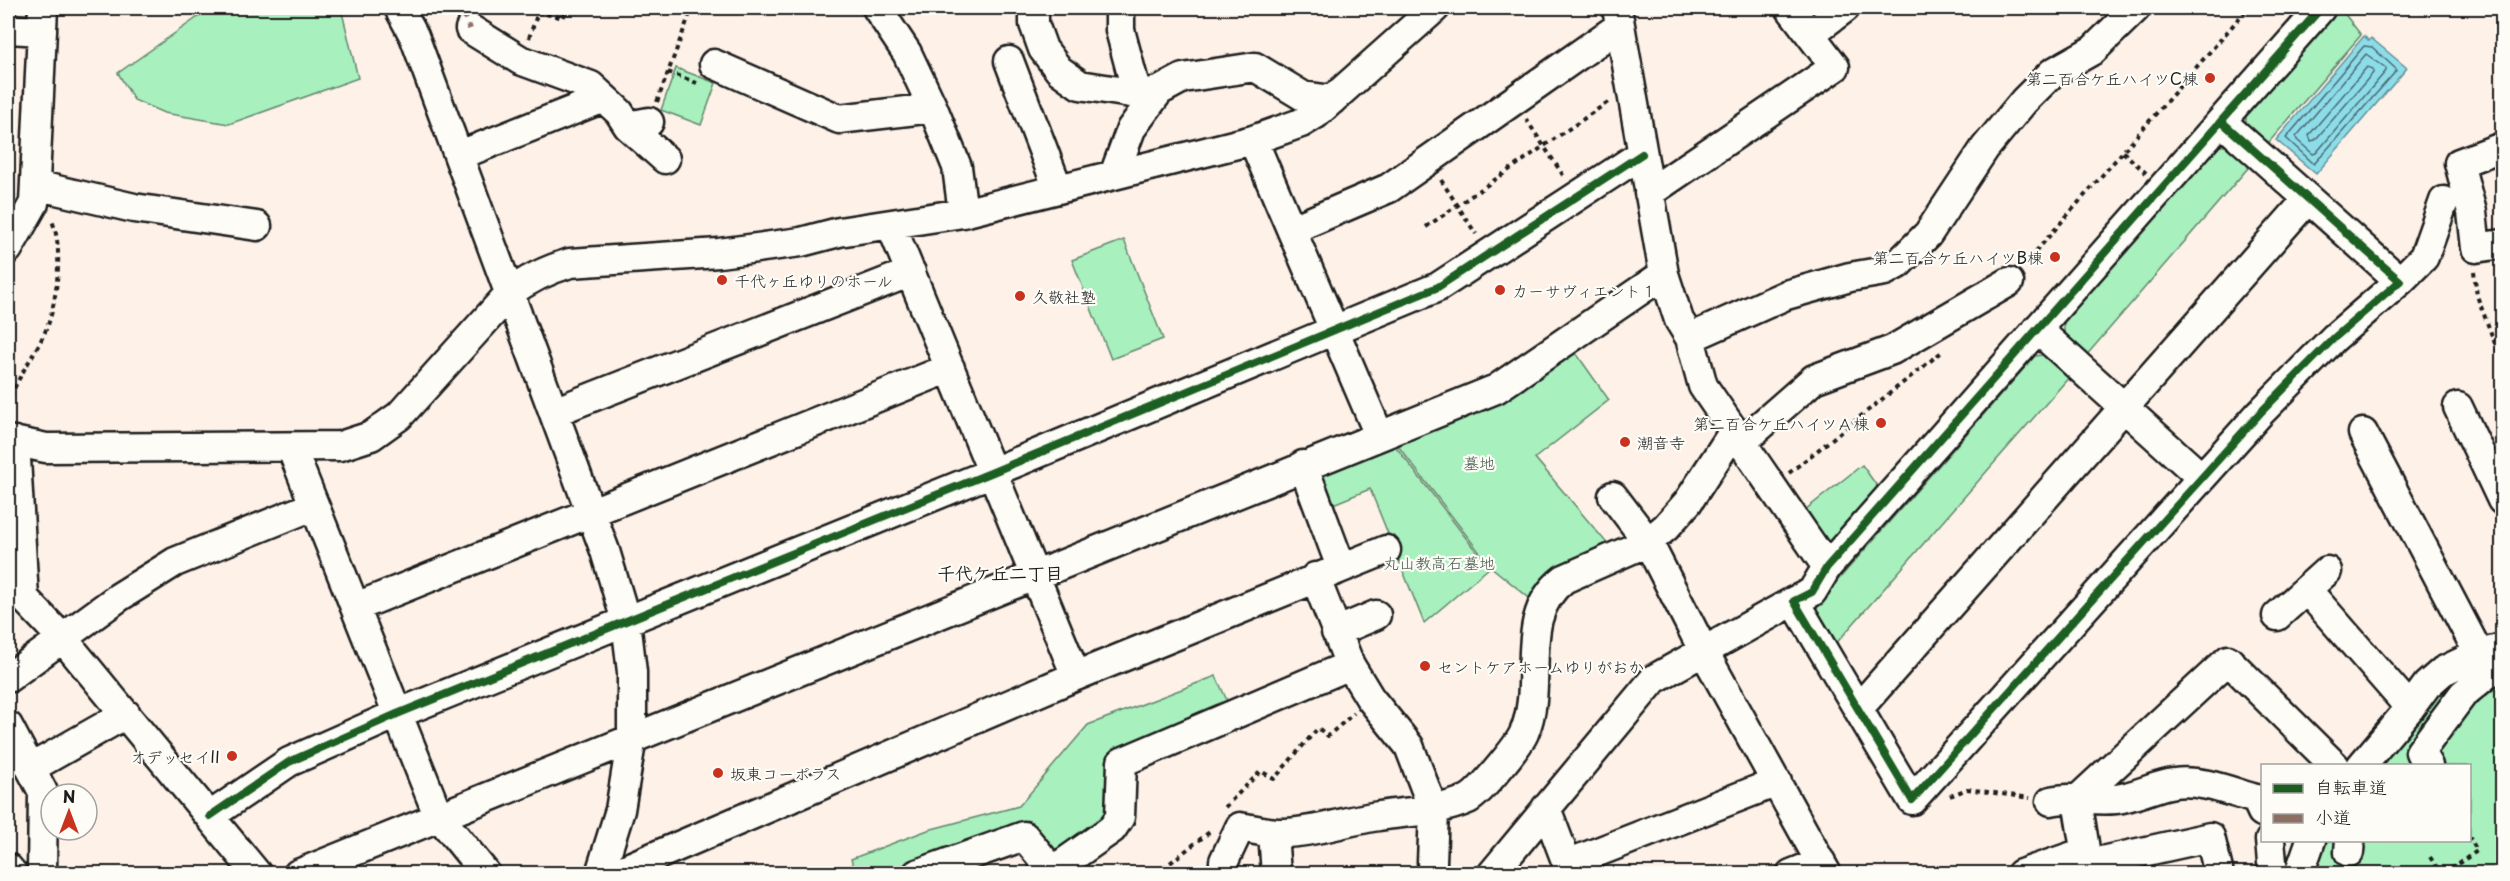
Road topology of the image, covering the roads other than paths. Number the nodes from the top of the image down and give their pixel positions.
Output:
1 (399, 8) edge
2 (877, 8) edge
3 (1034, 8) edge
4 (1120, 8) edge
5 (1435, 8) edge
6 (1791, 8) edge
7 (1845, 8) edge
8 (2136, 8) edge
9 (2321, 8) edge
10 (1619, 17) edge
11 (43, 19) edge
12 (8, 29) edge
13 (470, 29) dead end
14 (1810, 34) junction
15 (1009, 61) dead end
16 (714, 64) dead end
17 (1148, 92) junction
18 (604, 98) junction
19 (1332, 100) junction
20 (933, 108) junction
21 (2221, 121) junction
22 (1253, 140) junction
23 (2502, 147) edge
24 (1642, 154) junction
25 (460, 156) junction
26 (665, 159) dead end
27 (1114, 175) junction
28 (35, 185) junction
29 (1058, 189) junction
30 (1649, 193) junction
31 (2308, 200) junction
32 (2444, 201) dead end
33 (963, 213) junction
34 (891, 225) junction
35 (257, 226) dead end
36 (1293, 229) junction
37 (2489, 246) edge
38 (8, 249) edge
39 (910, 272) junction
40 (1664, 274) junction
41 (2009, 282) road end
42 (2400, 282) junction
43 (510, 293) junction
44 (2037, 328) junction
45 (1335, 330) junction
46 (1690, 338) junction
47 (950, 368) junction
48 (2124, 407) junction
49 (554, 412) junction
50 (2470, 417) dead end
51 (2363, 433) dead end
52 (1379, 435) junction
53 (1738, 436) junction
54 (11, 441) edge
55 (291, 447) junction
56 (1303, 465) junction
57 (993, 472) junction
58 (2201, 477) junction
59 (1613, 496) dead end
60 (2502, 500) edge
61 (313, 506) junction
62 (590, 513) junction
63 (1648, 542) junction
64 (1386, 550) dead end
65 (1341, 567) junction
66 (1827, 567) junction
67 (1034, 575) junction
68 (1315, 577) junction
69 (1794, 601) junction
70 (356, 607) junction
71 (1376, 615) dead end
72 (2277, 616) dead end
73 (626, 621) junction
74 (1336, 632) junction
75 (64, 640) junction
76 (1703, 650) junction
77 (2494, 655) edge
78 (1350, 665) junction
79 (1076, 676) junction
80 (8, 678) edge
81 (2410, 708) junction
82 (1858, 709) junction
83 (126, 714) junction
84 (397, 714) junction
85 (8, 726) edge
86 (632, 737) junction
87 (2418, 761) edge
88 (2334, 764) edge
89 (2362, 764) edge
90 (31, 768) junction
91 (1777, 782) junction
92 (2064, 801) junction
93 (1546, 808) junction
94 (2261, 810) edge
95 (1434, 811) junction
96 (438, 815) junction
97 (210, 816) junction
98 (1273, 832) junction
99 (2270, 842) edge
100 (2310, 842) edge
101 (1432, 862) dead end
102 (2083, 864) edge
103 (8, 868) edge
104 (1824, 868) edge
105 (1569, 869) edge
106 (1048, 872) edge
107 (13, 873) edge
108 (42, 873) edge
109 (257, 873) edge
110 (298, 873) edge
111 (486, 873) edge
112 (600, 873) edge
113 (606, 873) edge
114 (917, 873) edge
115 (1224, 873) edge
116 (1276, 873) edge
117 (1492, 873) edge
118 (1791, 873) edge
119 (2021, 873) edge
120 (2218, 873) edge
121 (2273, 873) edge
122 (2299, 873) edge

1 - 25 street
2 - 20 street
3 - 17 street
4 - 17 street
5 - 19 street
6 - 14 street
7 - 14 street
8 - 46 street
9 - 21 street
10 - 24 street
10 - 36 street
11 - 12 street
11 - 28 street
13 - 18 street
14 - 30 street
15 - 29 street
16 - 20 street
17 - 19 street
17 - 27 street
18 - 25 street
18 - 26 street
19 - 22 street
20 - 33 street
21 - 31 street
21 - 44 street
22 - 27 street
22 - 36 street
23 - 37 street
24 - 30 street
24 - 45 street
25 - 43 street
27 - 29 street
28 - 35 street
28 - 38 street
29 - 33 street
30 - 40 street
31 - 42 street
31 - 48 street
32 - 42 street
33 - 34 street
34 - 39 street
34 - 43 street
36 - 45 street
39 - 47 street
39 - 49 street
40 - 46 street
40 - 52 street
41 - 53 street
42 - 58 street
43 - 49 street
43 - 55 street
44 - 48 street
44 - 66 street
45 - 52 street
45 - 57 street
46 - 53 street
47 - 57 street
47 - 62 street
48 - 58 street
48 - 82 street
49 - 62 street
50 - 60 street
51 - 77 street
52 - 56 street
53 - 63 street
53 - 66 street
54 - 55 street
54 - 75 street
55 - 61 street
56 - 65 street
56 - 67 street
57 - 67 street
57 - 73 street
58 - 82 street
59 - 63 street
61 - 70 street
61 - 75 street
62 - 70 street
62 - 73 street
63 - 76 street
63 - 95 street
64 - 65 street
65 - 68 street
66 - 69 street
67 - 79 street
67 - 86 street
68 - 74 street
68 - 79 street
69 - 76 street
69 - 82 street
70 - 84 street
71 - 74 street
72 - 81 street
73 - 84 street
73 - 86 street
74 - 78 street
75 - 80 street
75 - 83 street
76 - 91 street
76 - 93 street
77 - 81 street
77 - 87 street
78 - 95 street
78 - 106 street
79 - 113 street
81 - 89 street
83 - 90 street
83 - 97 street
84 - 96 street
84 - 97 street
85 - 90 street
86 - 96 street
86 - 112 street
88 - 92 street
90 - 108 street
91 - 104 street
91 - 105 street
92 - 94 street
92 - 102 street
93 - 105 street
93 - 117 street
95 - 98 street
95 - 101 street
96 - 110 street
96 - 111 street
97 - 109 street
98 - 115 street
98 - 116 street
99 - 121 street
100 - 122 street
102 - 119 street
102 - 120 street
103 - 107 street
104 - 118 street
106 - 114 street

